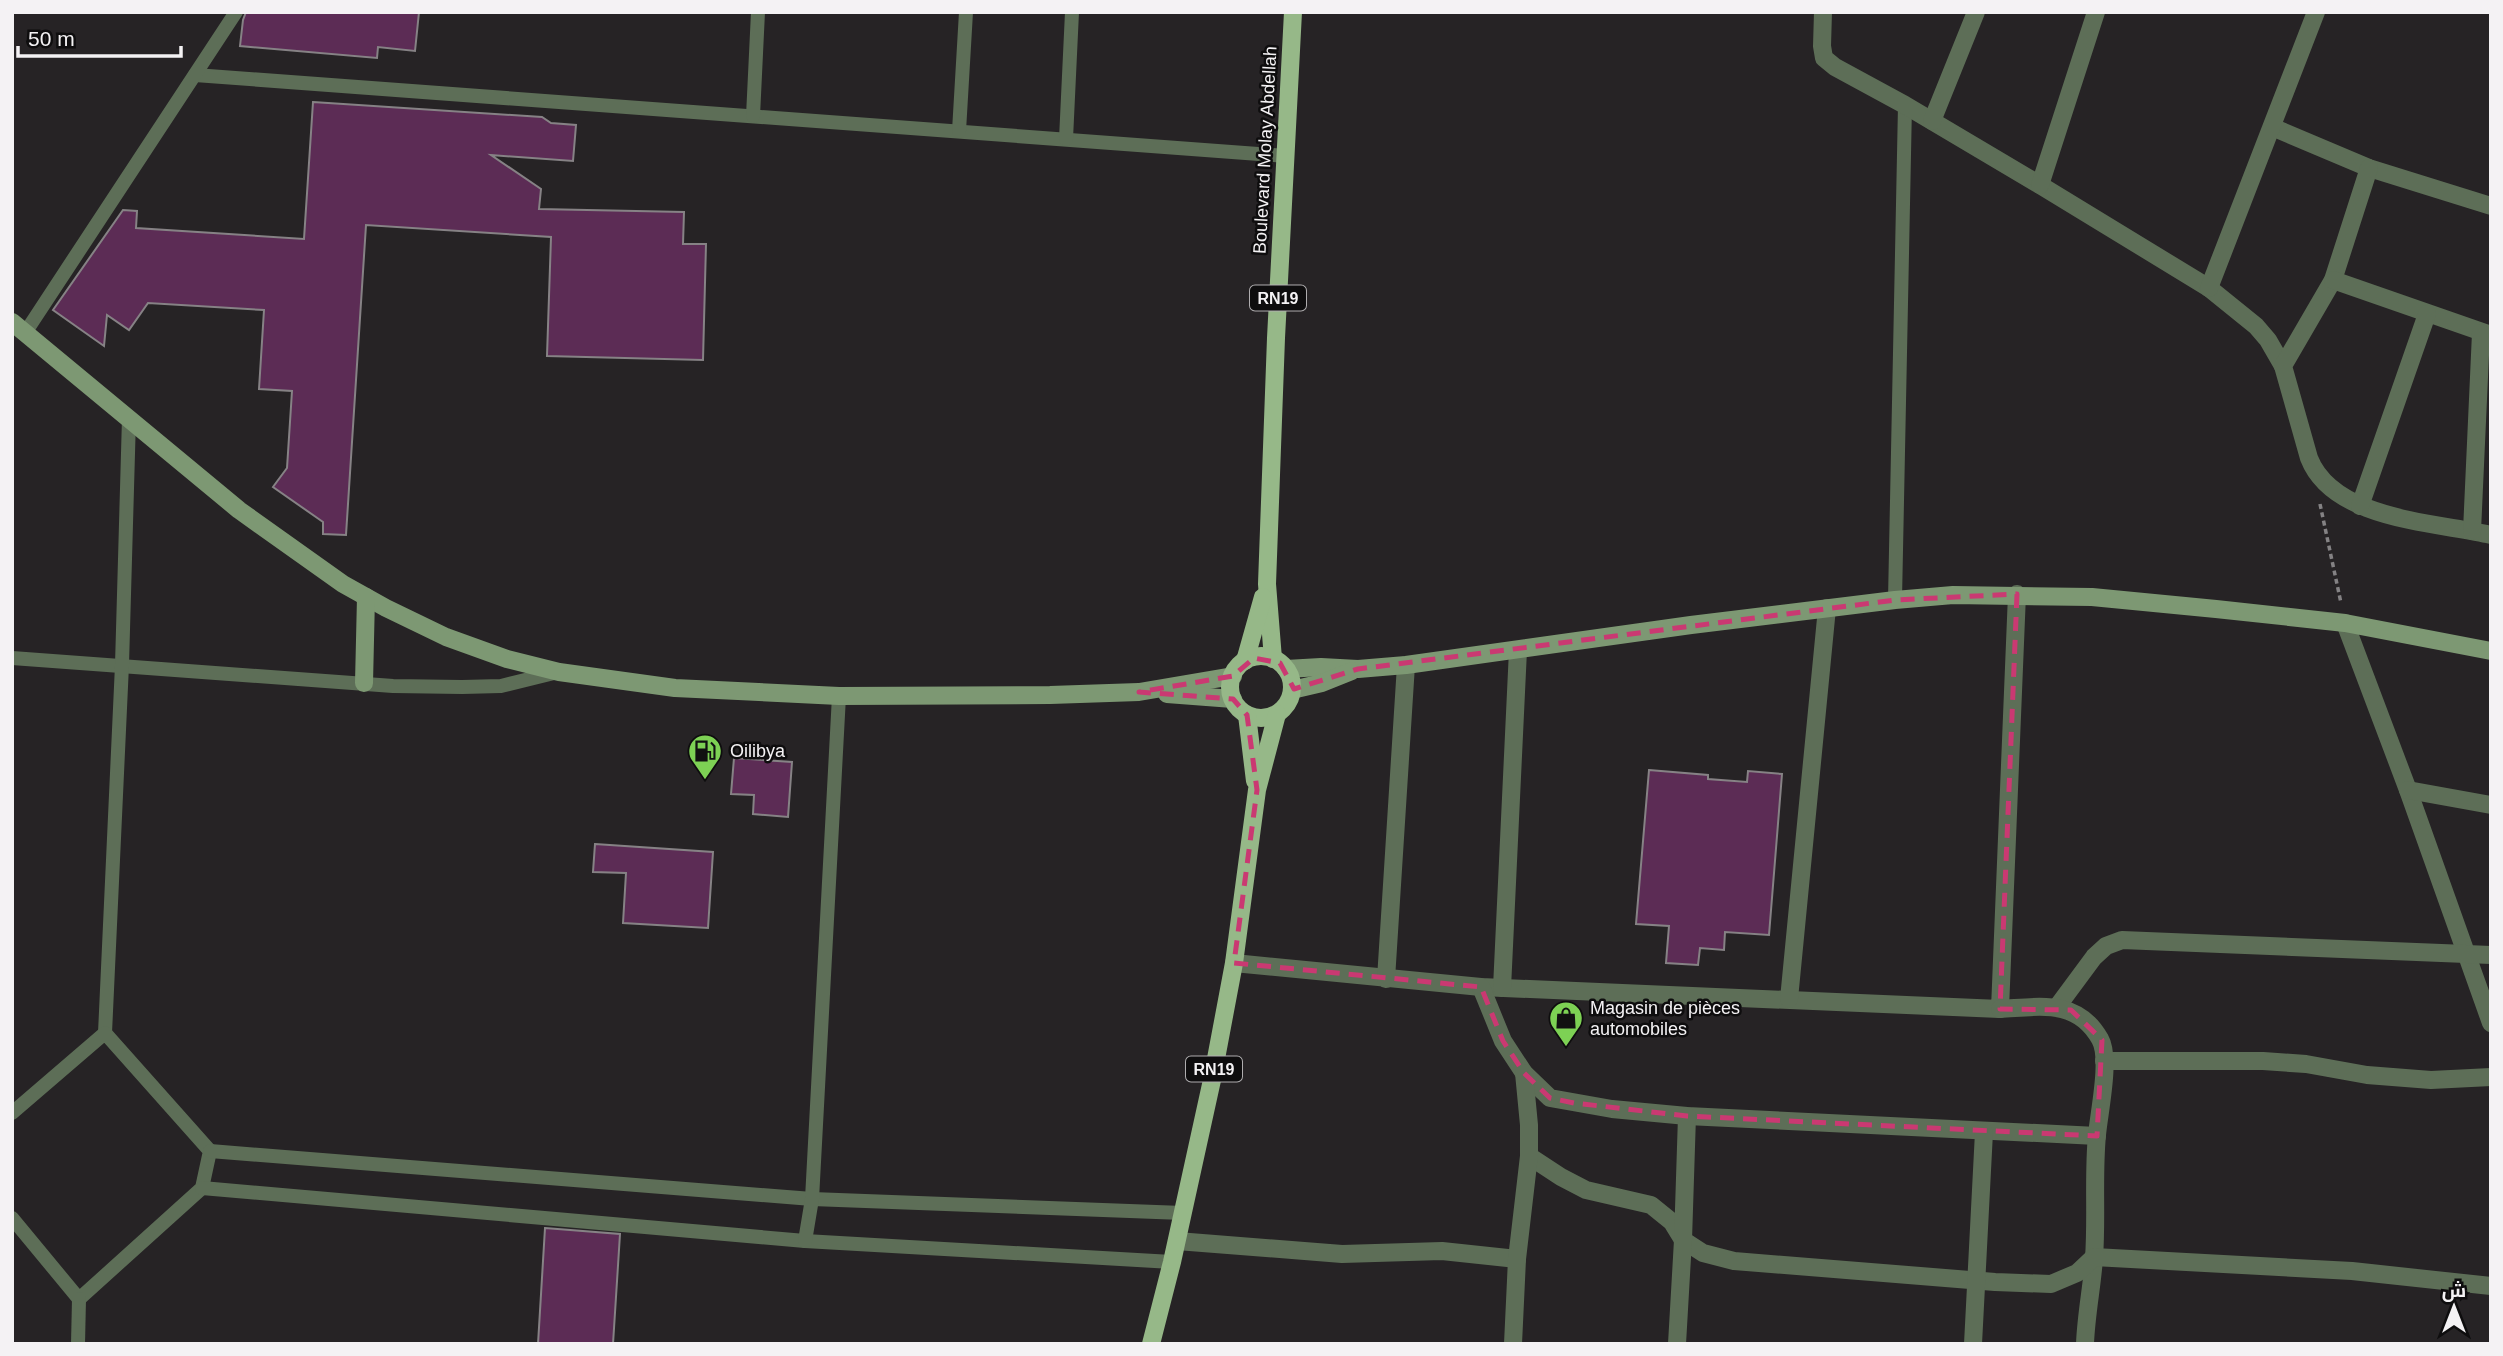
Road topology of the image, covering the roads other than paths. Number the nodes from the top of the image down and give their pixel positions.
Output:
1 (236, 12) edge
2 (758, 12) edge
3 (966, 12) edge
4 (1072, 12) edge
5 (1293, 12) edge
6 (1823, 12) edge
7 (1976, 12) edge
8 (2096, 12) edge
9 (2316, 12) edge
10 (195, 75) junction
11 (1905, 105) junction
12 (753, 116) junction
13 (1932, 121) junction
14 (2272, 127) junction
15 (959, 131) junction
16 (1066, 139) junction
17 (1286, 156) junction
18 (2369, 168) junction
19 (2040, 184) junction
20 (2491, 206) edge
21 (2333, 280) junction
22 (2209, 288) junction
23 (2427, 314) junction
24 (19, 327) edge
25 (2486, 334) edge
26 (2283, 366) junction
27 (129, 418) junction
28 (2360, 506) junction
29 (2472, 531) junction
30 (2491, 535) edge
31 (1267, 584) junction
32 (2017, 594) junction
33 (366, 597) junction
34 (1895, 600) junction
35 (1827, 608) junction
36 (2345, 624) junction
37 (1518, 650) junction
38 (2491, 651) edge
39 (12, 658) edge
40 (1245, 661) junction
41 (1279, 664) junction
42 (122, 665) junction
43 (1406, 665) junction
44 (1358, 669) junction
45 (559, 672) junction
46 (1233, 676) junction
47 (364, 683) junction
48 (1292, 690) junction
49 (1139, 692) junction
50 (839, 696) junction
51 (1233, 699) junction
52 (1277, 714) junction
53 (1247, 715) junction
54 (1256, 790) junction
55 (2408, 790) junction
56 (2491, 805) edge
57 (2466, 954) junction
58 (2491, 955) edge
59 (1234, 963) junction
60 (1386, 979) junction
61 (1481, 987) junction
62 (1502, 988) junction
63 (1790, 999) junction
64 (2057, 1007) junction
65 (2000, 1010) junction
66 (2491, 1023) edge
67 (105, 1033) junction
68 (2104, 1061) junction
69 (1524, 1073) junction
70 (2491, 1077) edge
71 (12, 1113) edge
72 (1687, 1116) junction
73 (1984, 1132) junction
74 (2096, 1136) junction
75 (210, 1151) junction
76 (1529, 1156) junction
77 (202, 1188) junction
78 (812, 1199) junction
79 (1183, 1213) junction
80 (12, 1218) edge
81 (1683, 1240) junction
82 (806, 1241) junction
83 (1177, 1241) junction
84 (2094, 1256) junction
85 (1517, 1259) junction
86 (1172, 1262) junction
87 (1976, 1280) junction
88 (2491, 1286) edge
89 (79, 1299) junction
90 (78, 1344) edge
91 (1151, 1344) edge
92 (1513, 1344) edge
93 (1677, 1344) edge
94 (1973, 1344) edge
95 (2085, 1344) edge

1 - 10 lane
2 - 12 lane
3 - 15 lane
4 - 16 lane
5 - 17 main road, Boulevard Molay Abdellah / RN19
6 - 11 street
7 - 13 street
8 - 19 street
9 - 14 street
10 - 12 lane
10 - 24 lane
11 - 13 street
11 - 34 lane
12 - 15 lane
13 - 19 street
14 - 18 street
14 - 22 street
15 - 16 lane
16 - 17 lane
17 - 31 main road, Boulevard Molay Abdellah / RN19
18 - 20 street
18 - 21 street
19 - 22 street
21 - 23 street
21 - 26 street
22 - 26 street
23 - 25 street
23 - 28 street
24 - 27 main road
25 - 29 street
26 - 28 street
27 - 33 main road
27 - 42 lane
28 - 29 street
29 - 30 street
31 - 40 main road, RN19
31 - 41 main road, RN19
32 - 34 main road
32 - 36 main road
32 - 65 street
33 - 45 main road
33 - 47 main road
34 - 35 main road
35 - 37 main road
35 - 63 street
36 - 38 main road
36 - 55 street
37 - 43 main road
37 - 62 street
39 - 42 lane
40 - 41 main road
40 - 46 main road, RN19
41 - 44 main road
41 - 48 main road, RN19
42 - 47 lane
42 - 67 lane
43 - 44 main road
43 - 60 street
44 - 48 main road
45 - 47 lane
45 - 50 main road
46 - 49 main road
46 - 51 main road
48 - 52 main road, RN19
49 - 50 main road
49 - 51 main road
50 - 78 lane
51 - 53 main road
52 - 53 main road
52 - 54 main road, RN19
53 - 54 main road, RN19
54 - 59 main road, RN19
55 - 56 street
55 - 57 street
57 - 58 street
57 - 64 street
57 - 66 street
59 - 60 street
59 - 79 main road, RN19
60 - 61 street
61 - 62 street
61 - 69 street
62 - 63 street
63 - 65 street
64 - 65 street
64 - 68 street
67 - 71 lane
67 - 75 lane
68 - 70 street
68 - 74 street
69 - 72 street
69 - 76 street
72 - 73 street
72 - 81 street
73 - 74 street
73 - 87 street
74 - 84 street
75 - 77 lane
75 - 78 lane
76 - 81 street
76 - 85 street
77 - 82 lane
77 - 89 lane
78 - 79 lane
78 - 82 lane
79 - 83 main road, RN19
80 - 89 lane
81 - 87 street
81 - 93 street
82 - 86 lane
83 - 85 street
83 - 86 main road, RN19
84 - 87 street
84 - 88 street
84 - 95 street
85 - 92 street
86 - 91 main road, RN19
87 - 94 street
89 - 90 lane

